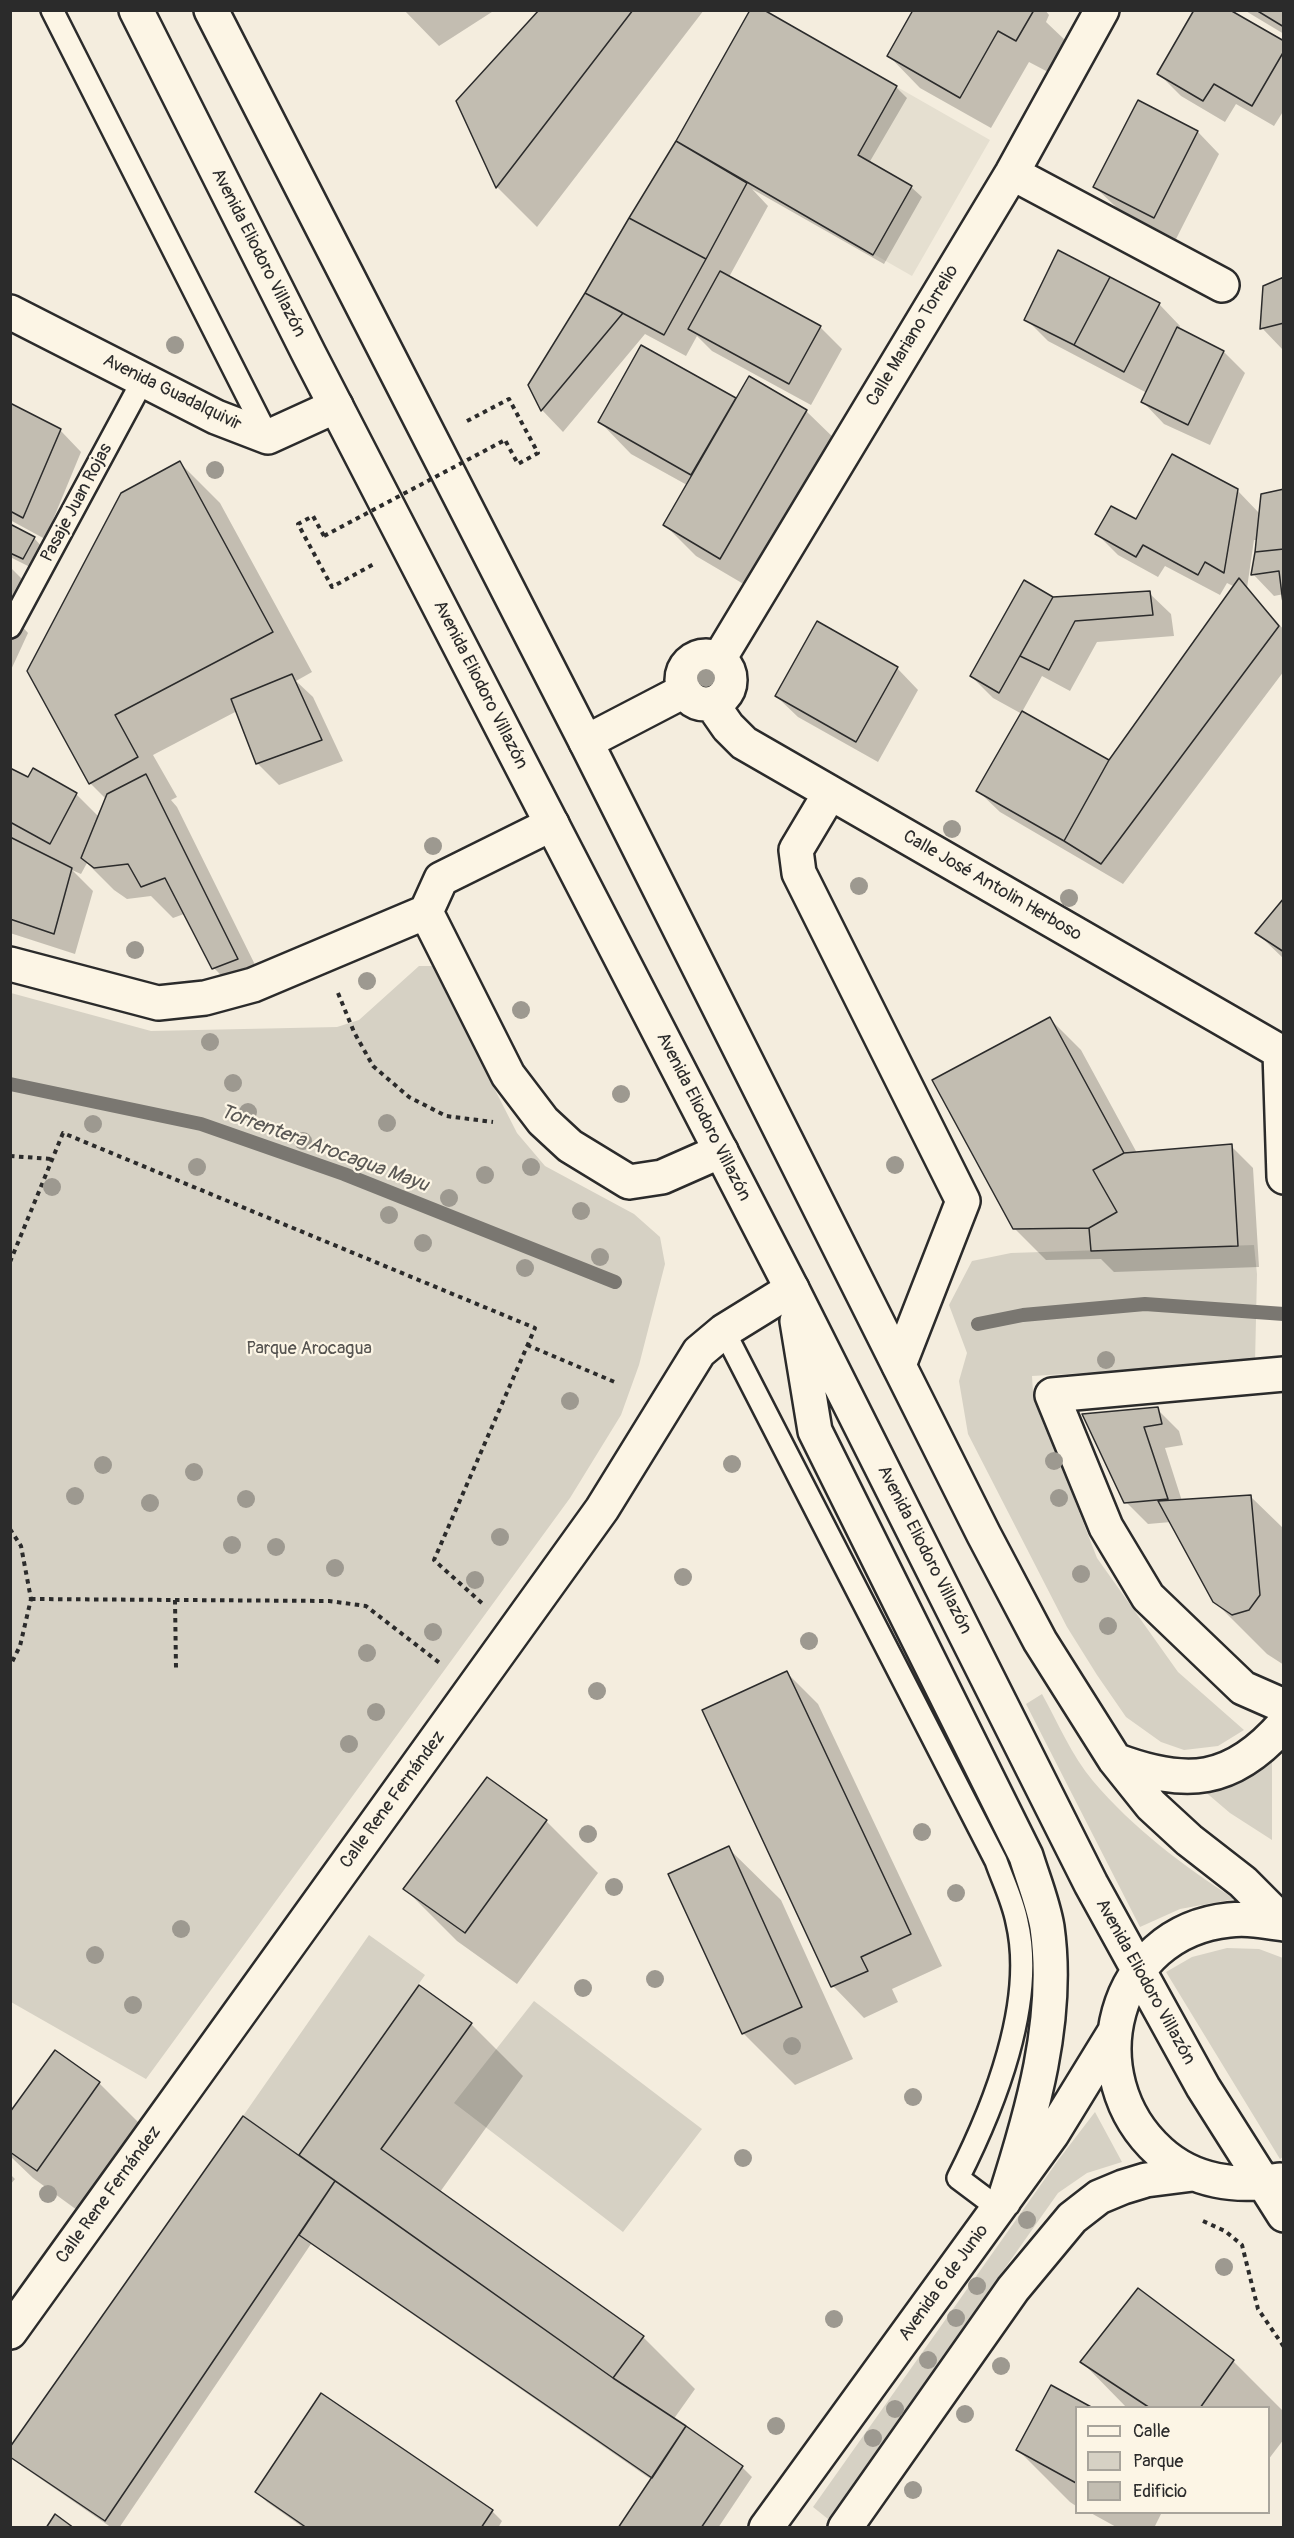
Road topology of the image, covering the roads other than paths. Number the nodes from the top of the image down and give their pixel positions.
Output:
1 (52, 10) edge
2 (136, 10) edge
3 (211, 10) edge
4 (1102, 10) edge
5 (1011, 173) junction
6 (1222, 285) dead end
7 (10, 312) edge
8 (143, 380) junction
9 (336, 406) junction
10 (268, 437) junction
11 (10, 627) edge
12 (698, 697) junction
13 (586, 742) junction
14 (830, 793) junction
15 (552, 824) junction
16 (426, 912) junction
17 (10, 964) edge
18 (1282, 1053) edge
19 (721, 1151) junction
20 (1284, 1177) edge
21 (792, 1289) junction
22 (724, 1331) junction
23 (899, 1365) junction
24 (1284, 1374) edge
25 (1284, 1706) edge
26 (1284, 1724) edge
27 (1115, 1760) junction
28 (1284, 1924) edge
29 (1140, 1971) junction
30 (1114, 2033) junction
31 (1193, 2174) junction
32 (1273, 2181) edge
33 (1001, 2205) junction
34 (1284, 2215) edge
35 (10, 2332) edge
36 (769, 2526) edge
37 (845, 2528) edge

1 - 10 lane
2 - 9 main road, Avenida Eliodoro Villazón
3 - 13 main road
4 - 5 main road, Calle Mariano Torrelio
5 - 6 main road
5 - 12 main road, Calle Mariano Torrelio
7 - 8 main road, Avenida Guadalquivir
8 - 10 main road, Avenida Guadalquivir
8 - 11 lane, Pasaje Juan Rojas
9 - 10 main road
9 - 15 main road, Avenida Eliodoro Villazón
12 - 13 main road
12 - 14 main road, Calle José Antolin Herboso
13 - 23 main road
14 - 18 main road, Calle José Antolin Herboso
14 - 23 main road
15 - 16 main road
15 - 19 main road, Avenida Eliodoro Villazón
16 - 17 main road
16 - 19 main road
18 - 20 main road
19 - 21 main road, Avenida Eliodoro Villazón
21 - 22 main road, Calle Rene Fernández
21 - 29 main road, Avenida Eliodoro Villazón
21 - 33 main road
22 - 33 lane
22 - 35 main road, Calle Rene Fernández
23 - 27 main road
24 - 25 main road
26 - 27 main road
27 - 28 main road
28 - 29 main road
29 - 30 main road
29 - 32 main road, Avenida Eliodoro Villazón
30 - 31 main road
30 - 33 main road, Avenida 6 de Junio
31 - 32 main road
31 - 37 main road
32 - 34 main road, Avenida Eliodoro Villazón
33 - 36 main road, Avenida 6 de Junio

